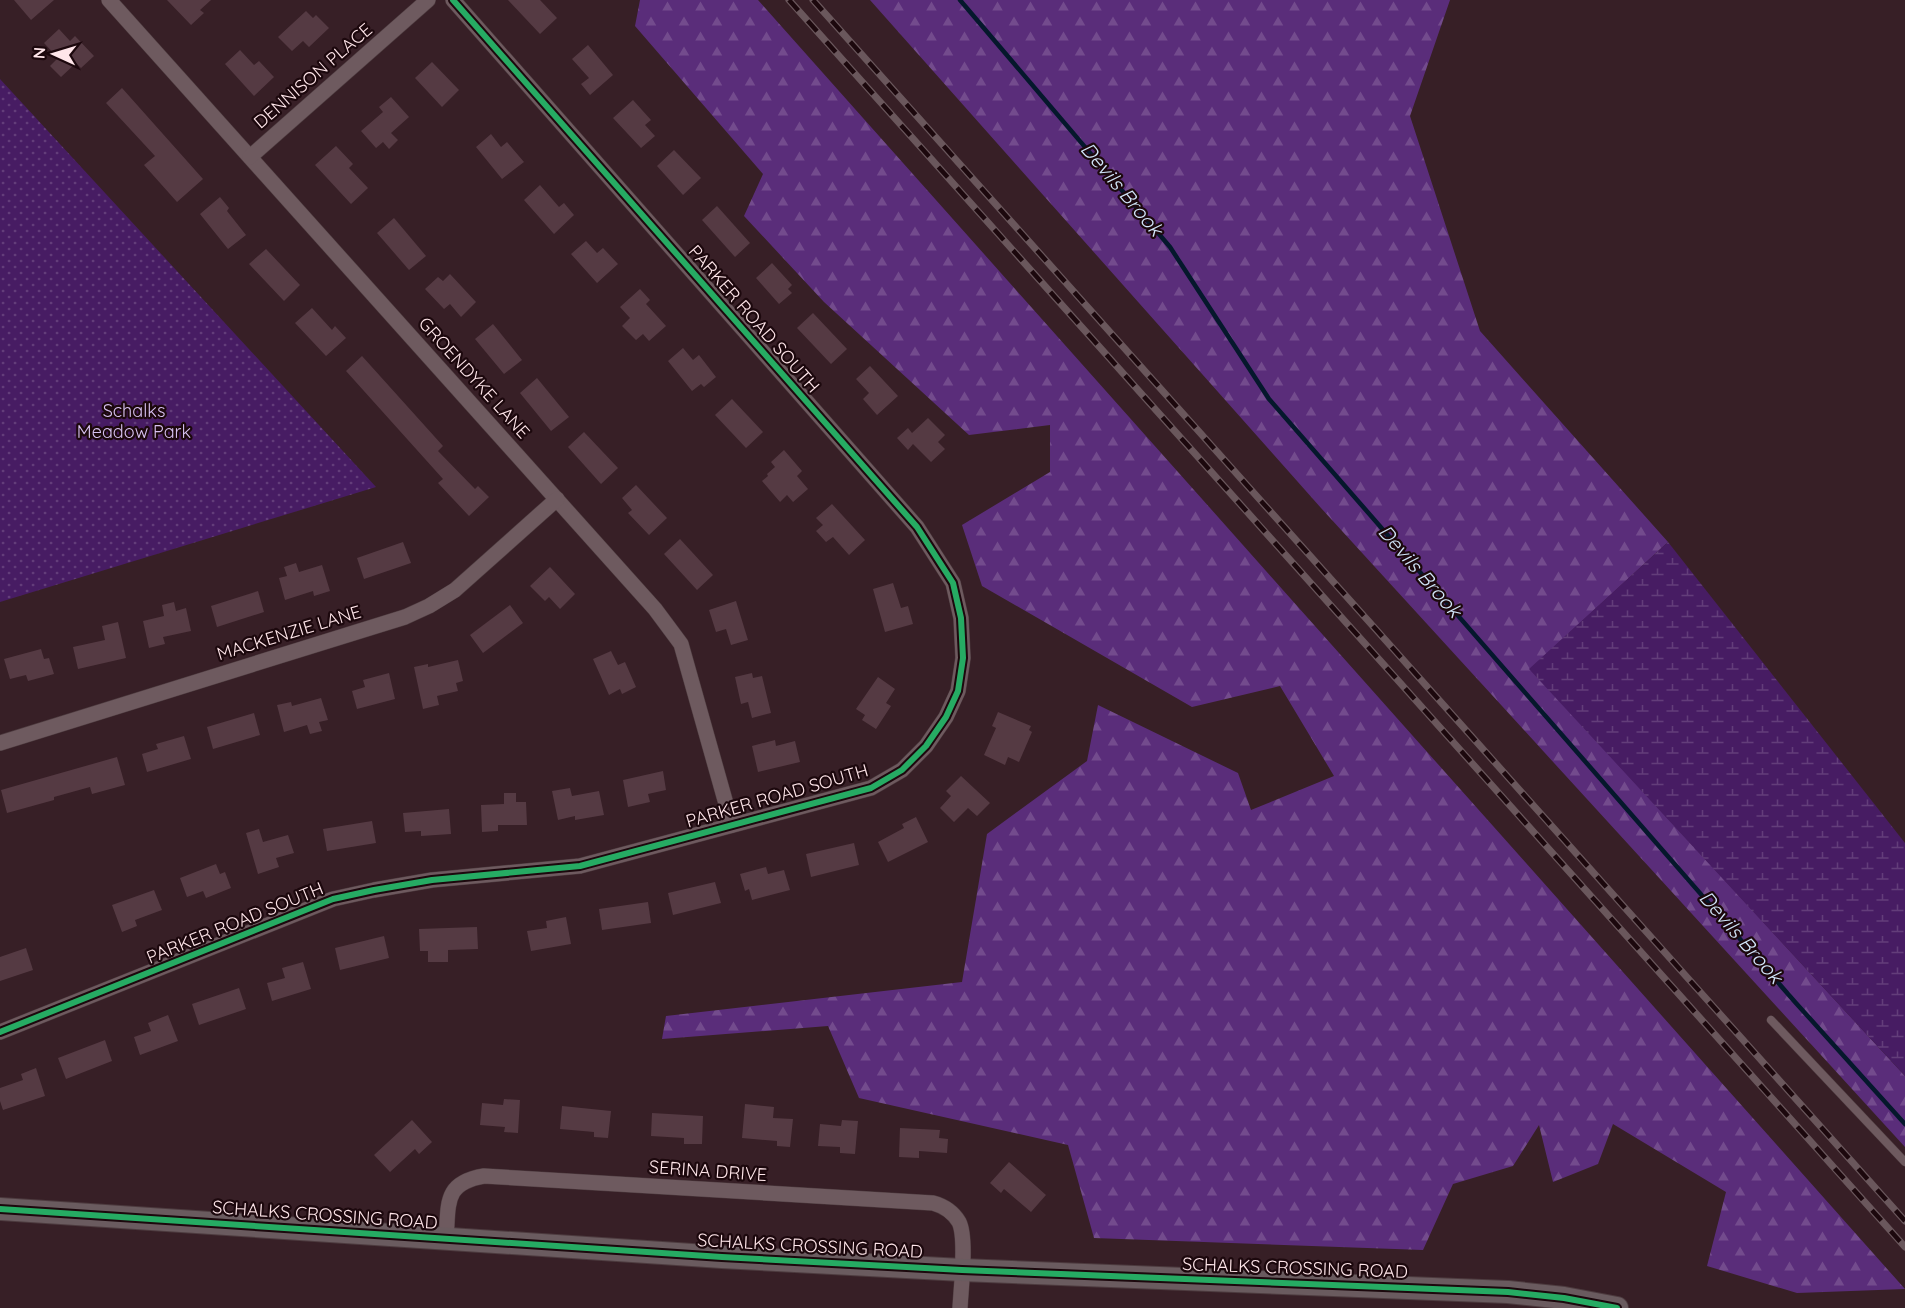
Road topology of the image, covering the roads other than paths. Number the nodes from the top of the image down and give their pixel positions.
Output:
1 (109, 0) edge
2 (428, 0) edge
3 (453, 0) edge
4 (250, 157) junction
5 (557, 499) junction
6 (0, 743) edge
7 (732, 825) junction
8 (1771, 1020) dead end
9 (0, 1032) edge
10 (1905, 1162) edge
11 (0, 1209) edge
12 (446, 1239) junction
13 (962, 1270) junction
14 (960, 1308) edge
15 (1617, 1308) edge

1 - 4 street, GROENDYKE LANE
2 - 4 street, DENNISON PLACE
3 - 7 street, PARKER ROAD SOUTH
4 - 5 street, GROENDYKE LANE
5 - 6 street, MACKENZIE LANE
5 - 7 street, GROENDYKE LANE
7 - 9 street, PARKER ROAD SOUTH
8 - 10 lane
11 - 12 street, SCHALKS CROSSING ROAD
12 - 13 street, SCHALKS CROSSING ROAD
12 - 13 street, SERINA DRIVE
13 - 14 street, SERINA DRIVE
13 - 15 street, SCHALKS CROSSING ROAD

